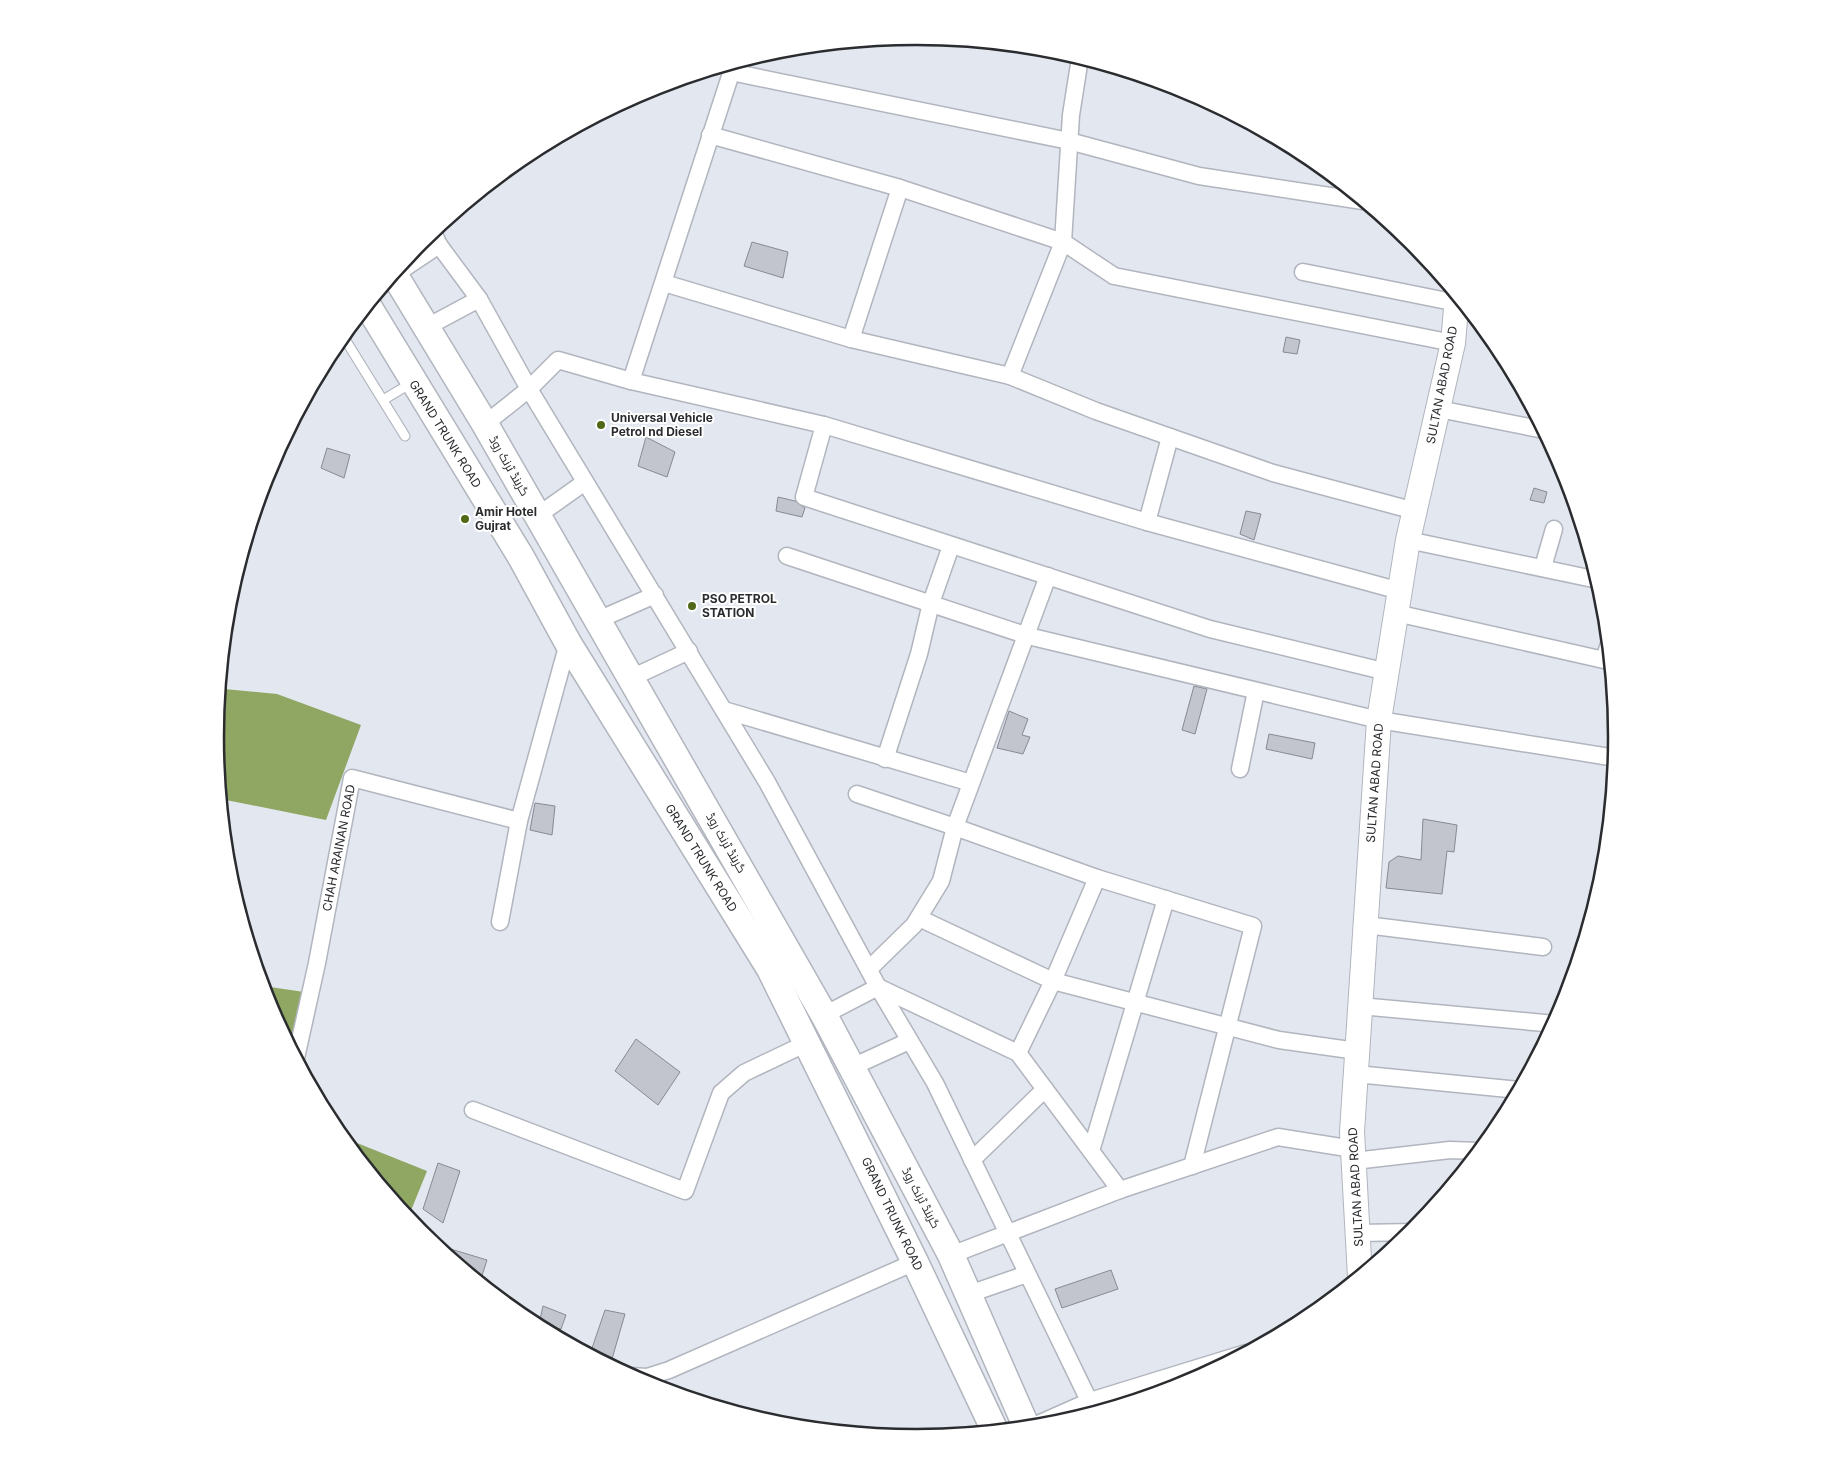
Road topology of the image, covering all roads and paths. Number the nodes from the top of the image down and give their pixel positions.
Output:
1 (1079, 65) edge
2 (737, 69) edge
3 (731, 71) edge
4 (710, 135) junction
5 (1069, 141) junction
6 (900, 188) junction
7 (1352, 199) edge
8 (437, 239) edge
9 (1063, 242) junction
10 (1302, 272) dead end
11 (397, 280) edge
12 (664, 283) junction
13 (479, 299) junction
14 (1452, 299) edge
15 (1457, 305) edge
16 (371, 311) edge
17 (425, 328) junction
18 (851, 339) junction
19 (348, 343) edge
20 (1453, 343) junction
21 (1010, 376) junction
22 (631, 381) junction
23 (413, 382) junction
24 (529, 389) junction
25 (383, 400) junction
26 (1440, 409) junction
27 (484, 424) junction
28 (824, 425) junction
29 (1537, 429) edge
30 (405, 436) dead end
31 (1170, 437) junction
32 (585, 482) junction
33 (1415, 511) junction
34 (537, 516) junction
35 (1147, 522) junction
36 (1554, 529) dead end
37 (1408, 540) junction
38 (951, 546) junction
39 (787, 556) dead end
40 (1543, 567) junction
41 (1048, 576) junction
42 (1590, 578) edge
43 (655, 595) junction
44 (1398, 602) junction
45 (931, 604) junction
46 (598, 620) junction
47 (1028, 636) junction
48 (568, 643) junction
49 (689, 651) junction
50 (1604, 659) edge
51 (1387, 672) junction
52 (631, 678) junction
53 (1256, 691) junction
54 (724, 710) junction
55 (1380, 720) junction
56 (1609, 757) edge
57 (885, 759) junction
58 (1240, 768) dead end
59 (972, 783) junction
60 (857, 794) dead end
61 (519, 821) junction
62 (955, 827) junction
63 (1097, 878) junction
64 (1166, 899) junction
65 (919, 918) junction
66 (500, 922) dead end
67 (1366, 926) junction
68 (1543, 947) dead end
69 (869, 969) junction
70 (1053, 981) junction
71 (878, 987) junction
72 (1137, 1003) junction
73 (1360, 1006) junction
74 (824, 1015) junction
75 (1547, 1023) edge
76 (1227, 1026) junction
77 (909, 1041) junction
78 (807, 1044) junction
79 (298, 1049) edge
80 (1018, 1053) junction
81 (1356, 1062) junction
82 (854, 1070) junction
83 (828, 1086) junction
84 (1045, 1089) junction
85 (1513, 1089) edge
86 (473, 1110) dead end
87 (1091, 1151) junction
88 (1472, 1151) edge
89 (1353, 1155) junction
90 (972, 1160) junction
91 (1192, 1166) junction
92 (1120, 1190) junction
93 (1400, 1233) edge
94 (1007, 1234) junction
95 (1359, 1234) junction
96 (951, 1255) junction
97 (915, 1262) junction
98 (1360, 1269) edge
99 (1027, 1274) junction
100 (969, 1294) junction
101 (1200, 1369) edge
102 (649, 1376) edge
103 (1092, 1407) edge
104 (1025, 1421) edge
105 (992, 1426) edge

1 - 5 street
2 - 5 street
3 - 4 street
4 - 6 street
4 - 12 street
5 - 7 street
5 - 9 street
6 - 9 street
6 - 18 street
8 - 13 street
9 - 20 street
9 - 21 street
10 - 14 street
11 - 17 main road, گرینڈ ٹرنک روڈ
12 - 18 street
12 - 22 street
13 - 17 street
13 - 24 street
15 - 20 street, SULTAN ABAD ROAD
16 - 23 main road, GRAND TRUNK ROAD
17 - 27 main road, گرینڈ ٹرنک روڈ
18 - 21 street
19 - 25 lane
20 - 26 street, SULTAN ABAD ROAD
21 - 31 street
22 - 24 street
22 - 28 street
23 - 25 lane
23 - 48 main road, GRAND TRUNK ROAD
24 - 27 street
24 - 32 street
25 - 30 lane
26 - 29 street
26 - 33 street, SULTAN ABAD ROAD
27 - 34 main road, گرینڈ ٹرنک روڈ
28 - 35 street
28 - 38 street
31 - 33 street
31 - 35 street
32 - 34 street
32 - 43 street
33 - 37 street, SULTAN ABAD ROAD
34 - 46 main road, گرینڈ ٹرنک روڈ
35 - 44 street
36 - 40 street
37 - 40 street
37 - 44 street, SULTAN ABAD ROAD
38 - 41 street
38 - 45 street
39 - 45 street
40 - 42 street
41 - 47 street
41 - 51 street
43 - 46 street
43 - 49 street
44 - 50 street
44 - 51 street, SULTAN ABAD ROAD
45 - 47 street
45 - 57 street
46 - 52 main road, گرینڈ ٹرنک روڈ
47 - 53 street
47 - 59 street
48 - 61 street
48 - 78 main road, GRAND TRUNK ROAD
49 - 52 street
49 - 54 street
51 - 55 street, SULTAN ABAD ROAD
52 - 74 main road, گرینڈ ٹرنک روڈ
53 - 55 street
53 - 58 street
54 - 57 street
54 - 69 street
55 - 56 street
55 - 67 street, SULTAN ABAD ROAD
57 - 59 street
59 - 62 street
60 - 62 street
61 - 66 street
61 - 79 street, CHAH ARAINAN ROAD
62 - 63 street
62 - 65 street
63 - 64 street
63 - 70 street
64 - 72 street
64 - 76 street
65 - 69 street
65 - 70 street
67 - 68 street
67 - 73 street, SULTAN ABAD ROAD
69 - 71 street
70 - 72 street
70 - 80 street
71 - 74 street
71 - 77 street
71 - 80 street
72 - 76 street
72 - 87 street
73 - 75 street
73 - 81 street, SULTAN ABAD ROAD
74 - 82 main road, گرینڈ ٹرنک روڈ
76 - 81 street
76 - 91 street
77 - 82 street
77 - 90 street
78 - 83 main road, GRAND TRUNK ROAD
78 - 86 street
80 - 84 street
81 - 85 street
81 - 89 street, SULTAN ABAD ROAD
82 - 83 main road
82 - 96 main road, گرینڈ ٹرنک روڈ
83 - 97 main road, GRAND TRUNK ROAD
84 - 87 street
84 - 90 street
87 - 92 street
88 - 89 street
89 - 91 street
89 - 95 street, SULTAN ABAD ROAD
90 - 94 street
91 - 92 street
92 - 94 street
93 - 95 street
94 - 96 street
94 - 99 street
95 - 98 street, SULTAN ABAD ROAD
96 - 100 main road, گرینڈ ٹرنک روڈ
97 - 102 street
97 - 105 main road, GRAND TRUNK ROAD
99 - 100 street
99 - 103 street
100 - 104 main road, گرینڈ ٹرنک روڈ
101 - 103 street

